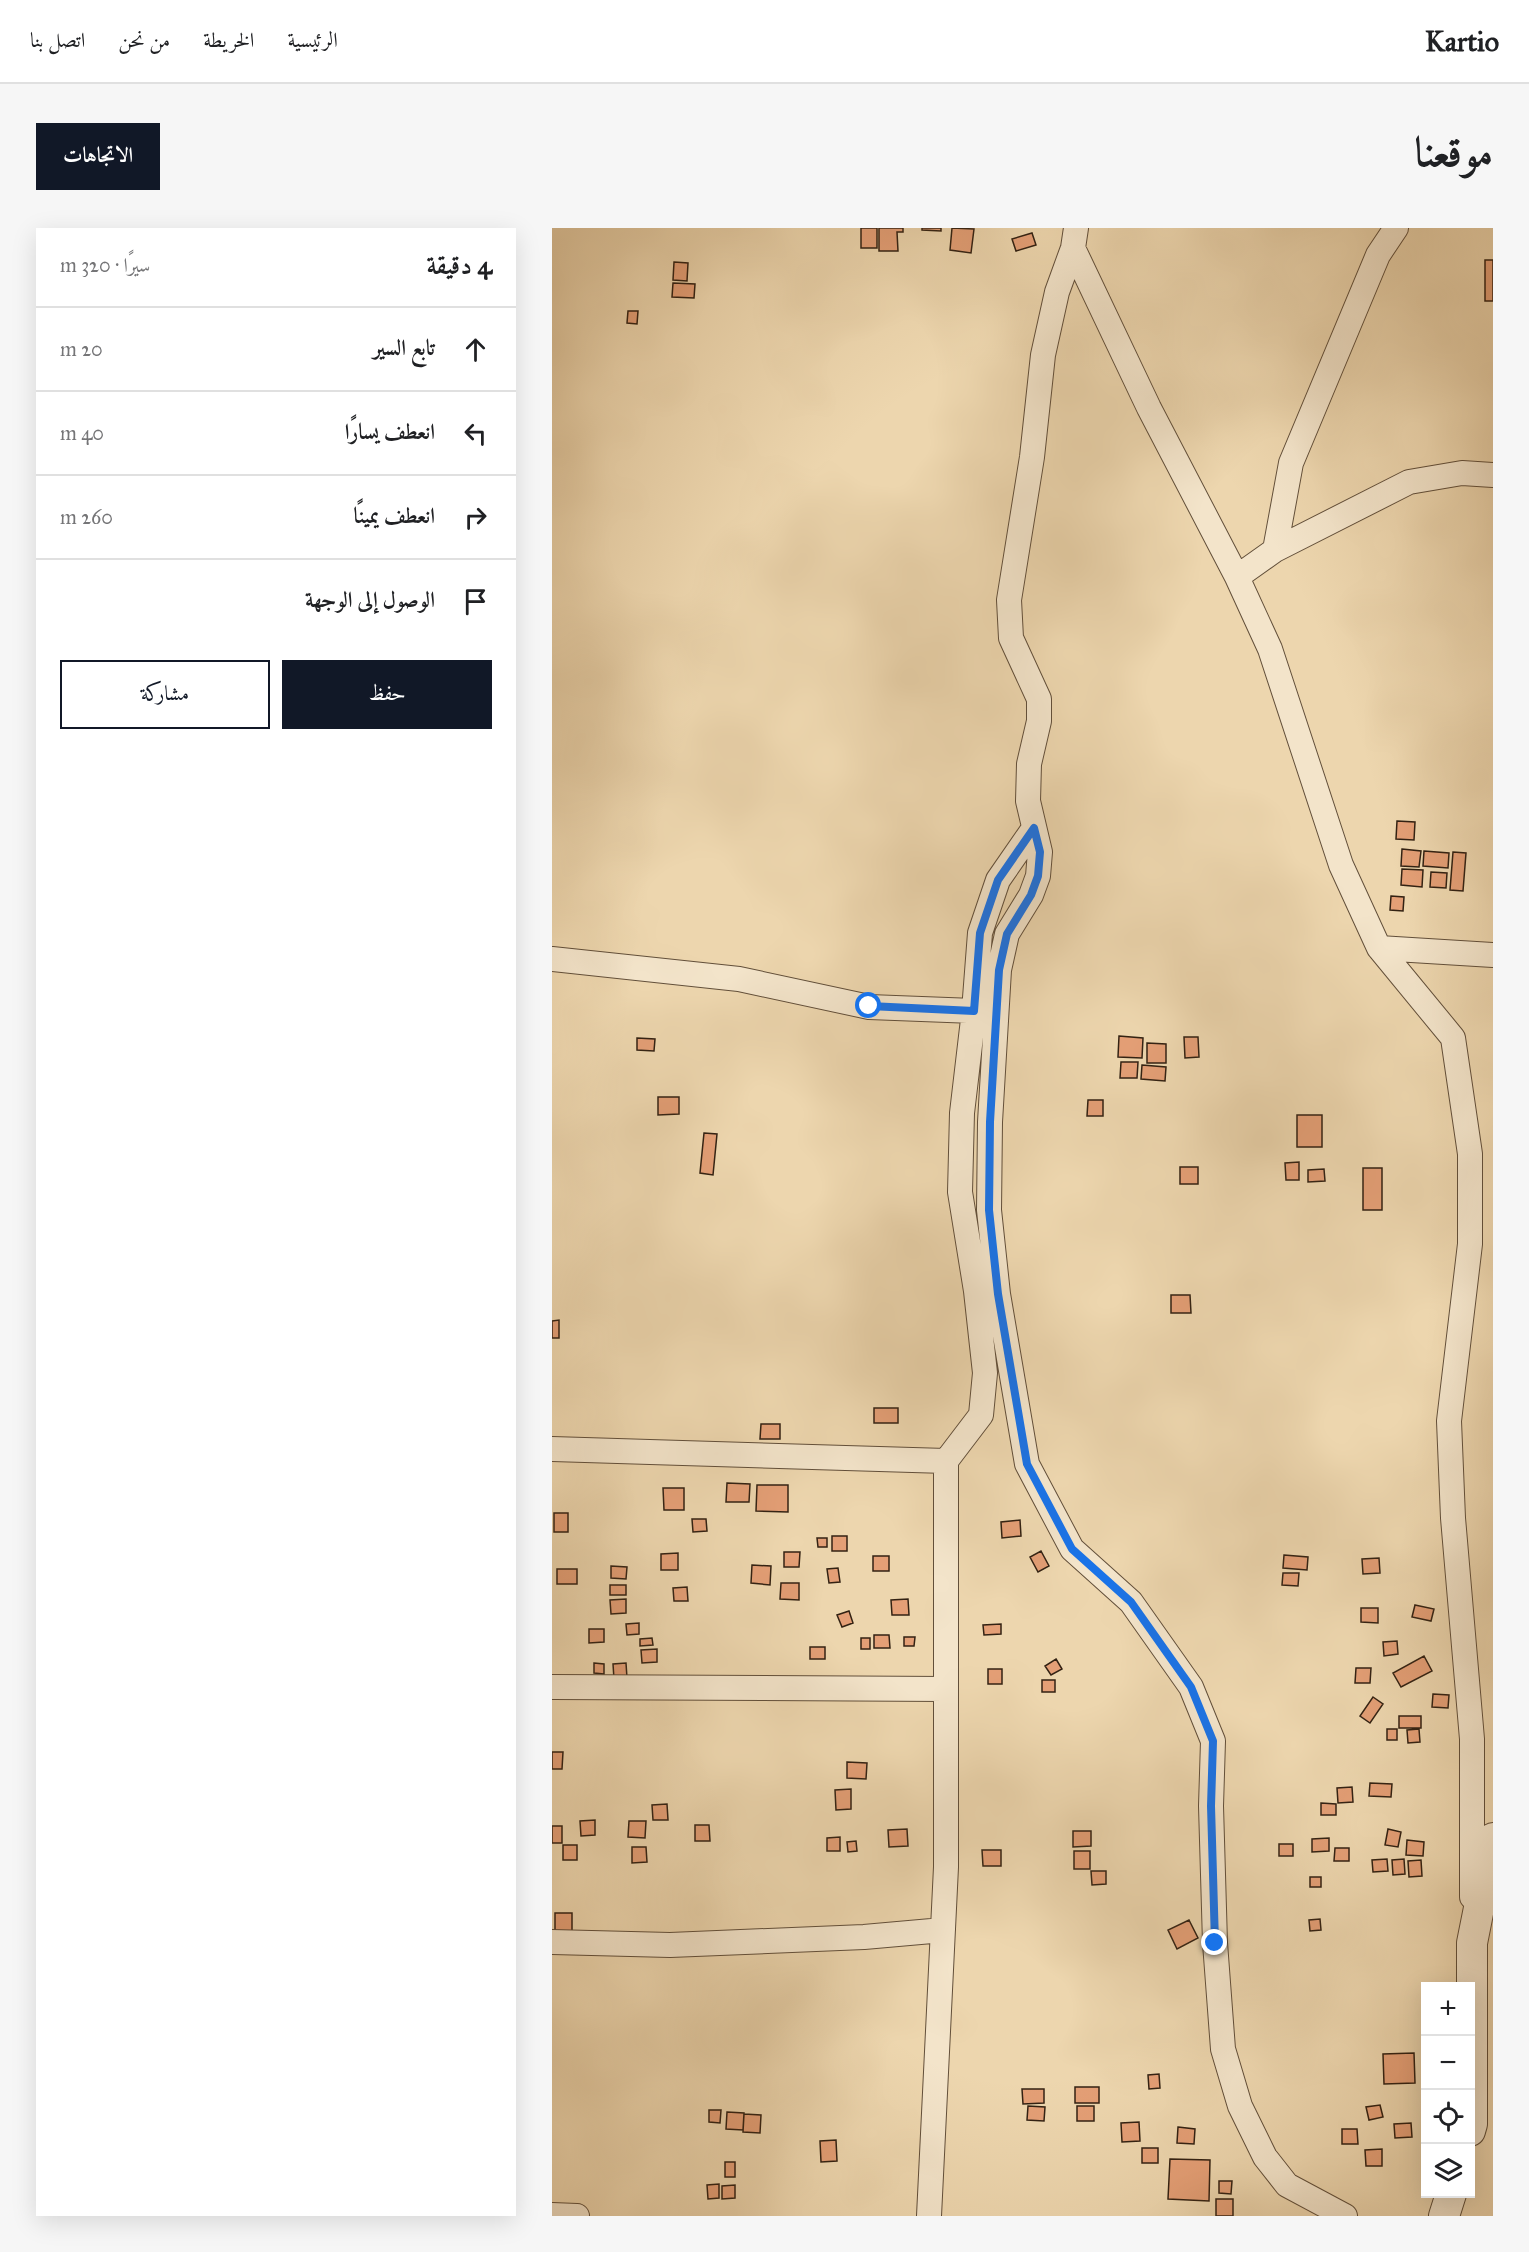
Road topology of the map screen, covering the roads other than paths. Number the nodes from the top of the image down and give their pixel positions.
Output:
1 (1396, 228) edge
2 (1075, 238) edge
3 (1493, 475) edge
4 (1275, 550) junction
5 (1237, 577) junction
6 (1034, 828) junction
7 (1379, 948) junction
8 (1493, 955) edge
9 (552, 959) edge
10 (974, 1011) junction
11 (552, 1449) edge
12 (946, 1461) junction
13 (552, 1687) edge
14 (946, 1689) junction
15 (1493, 1838) edge
16 (943, 1930) junction
17 (552, 1942) edge
18 (1472, 1943) junction
19 (1472, 2090) edge
20 (1449, 2198) edge
21 (552, 2215) edge
22 (577, 2216) edge
23 (929, 2216) edge
24 (1345, 2216) edge
25 (1444, 2216) edge

1 - 4 street
2 - 5 street
2 - 6 street
3 - 4 street
4 - 5 street
5 - 7 street
6 - 10 street
6 - 24 street
7 - 8 street
7 - 18 street
9 - 10 street
10 - 12 street
11 - 12 street
12 - 14 street
13 - 14 street
14 - 16 street
15 - 18 street
16 - 17 street
16 - 23 street
18 - 19 street
20 - 25 street
21 - 22 street

